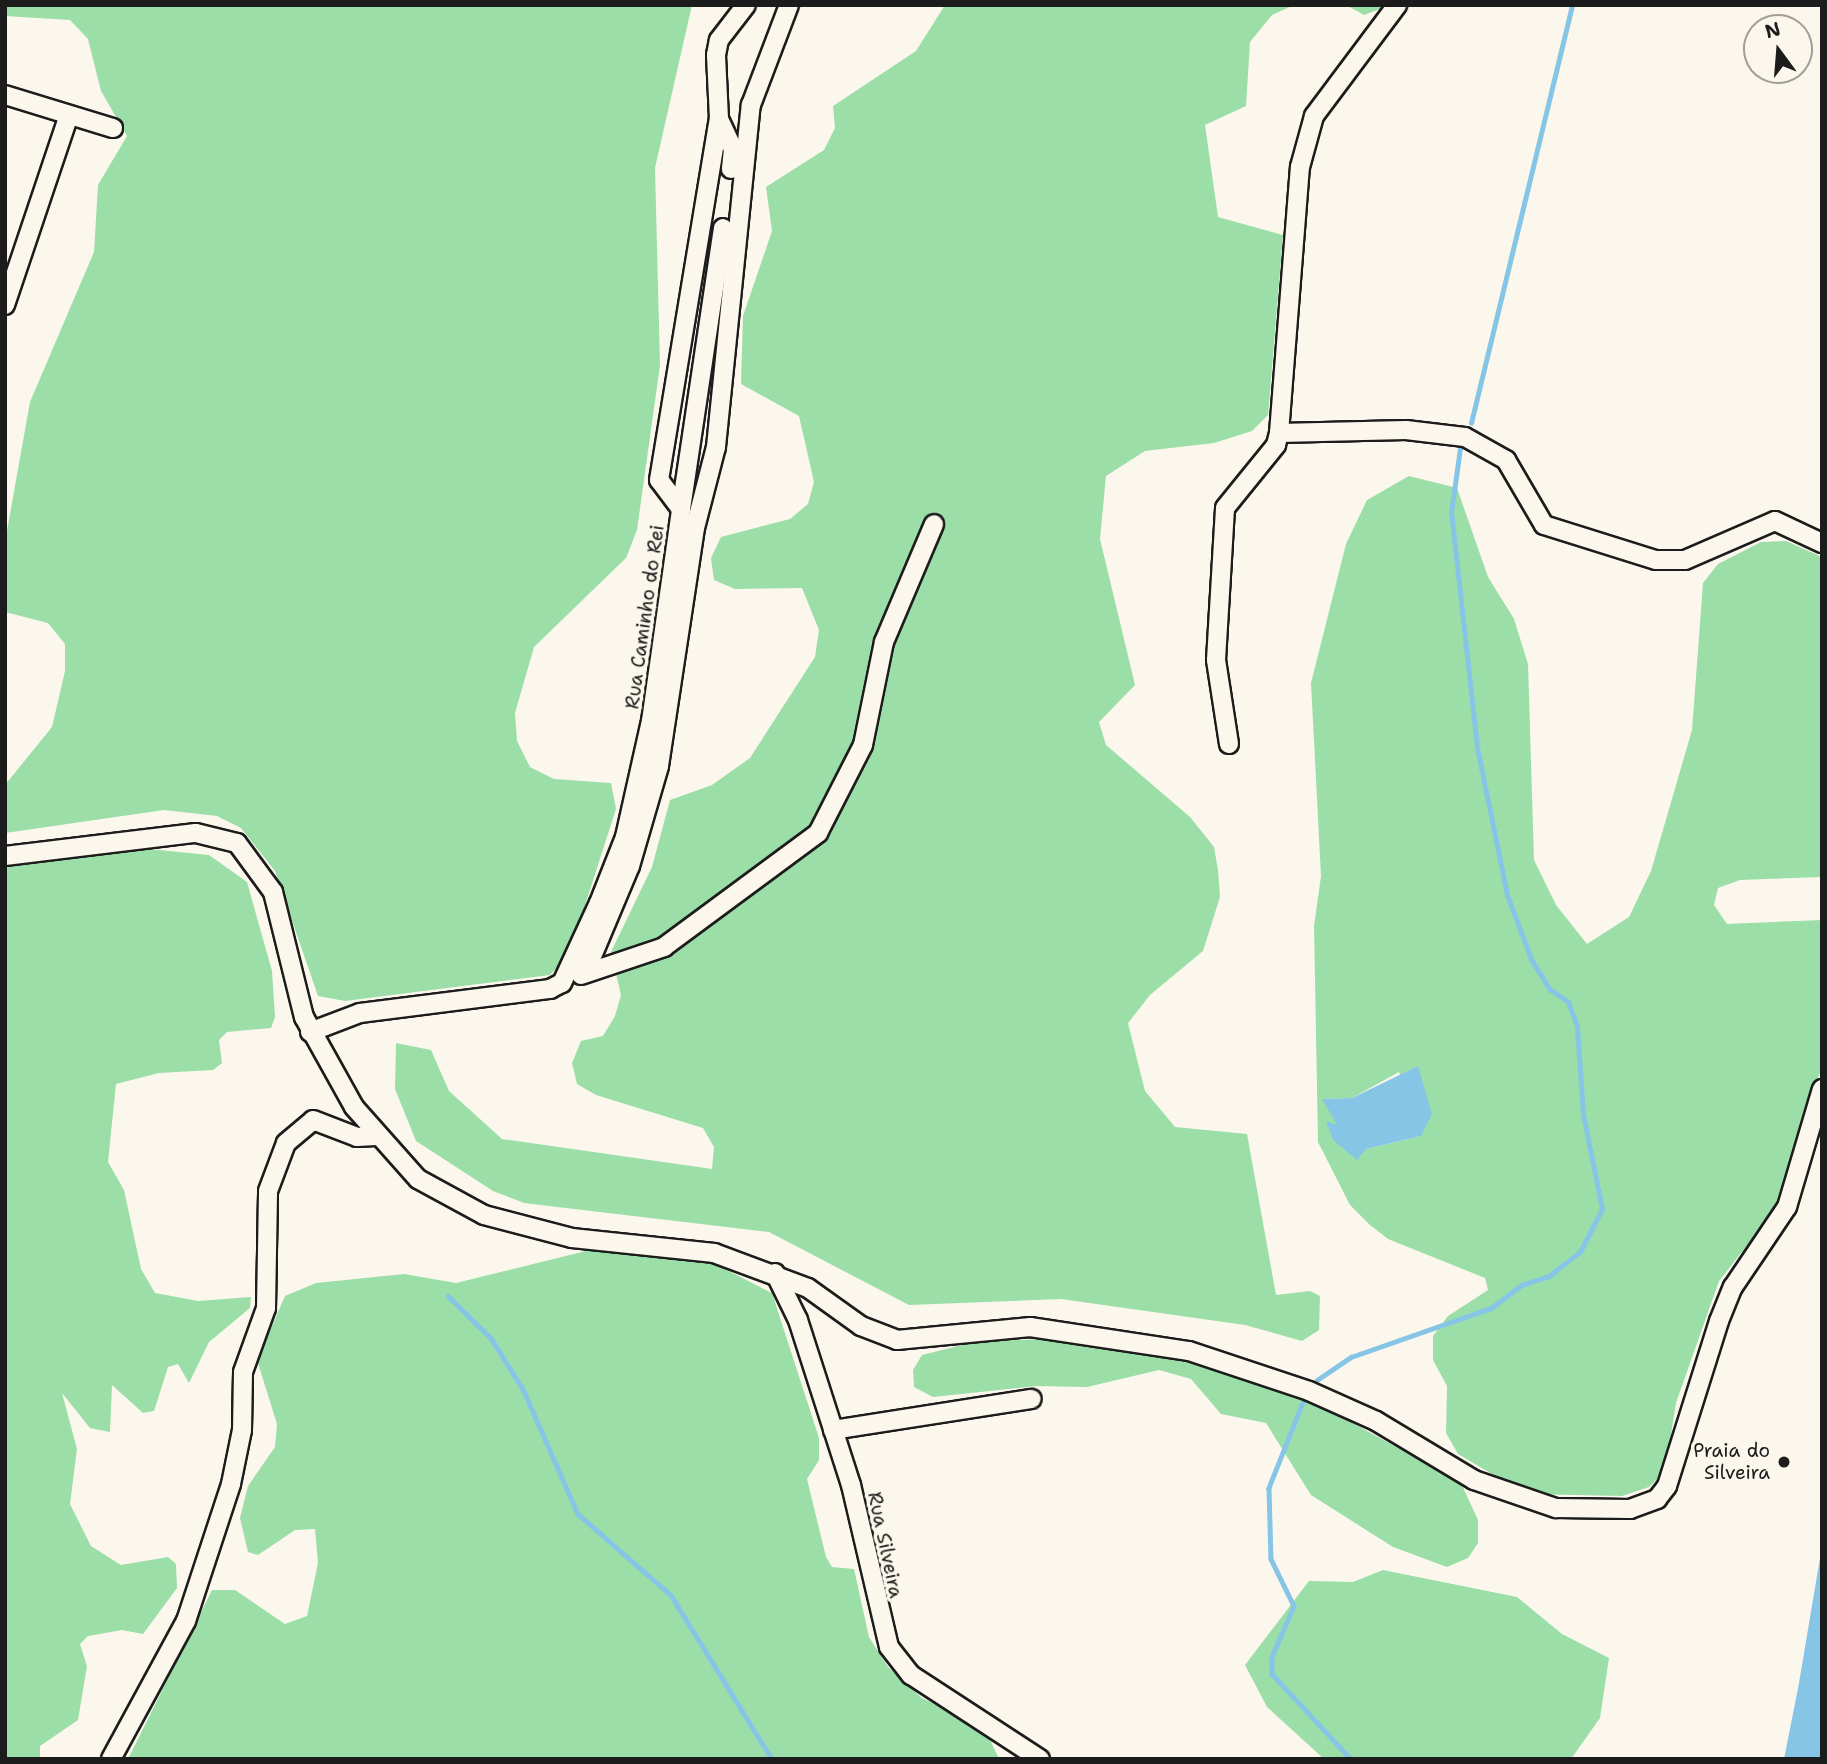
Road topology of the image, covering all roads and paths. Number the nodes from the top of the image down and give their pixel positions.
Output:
1 (746, 5) edge
2 (789, 5) edge
3 (1397, 5) edge
4 (5, 95) edge
5 (69, 115) junction
6 (719, 119) junction
7 (113, 128) dead end
8 (5, 305) edge
9 (1279, 432) junction
10 (681, 509) junction
11 (934, 524) dead end
12 (1822, 543) edge
13 (1228, 744) dead end
14 (5, 856) edge
15 (585, 973) junction
16 (562, 983) junction
17 (310, 1032) junction
18 (1822, 1089) edge
19 (376, 1136) junction
20 (775, 1273) junction
21 (1032, 1399) dead end
22 (833, 1430) junction
23 (111, 1759) edge
24 (1040, 1759) edge

1 - 6 street, Rua Caminho do Rei
2 - 15 street
3 - 9 street
4 - 5 street
5 - 7 street
5 - 8 street
6 - 10 street
6 - 10 street, Rua Caminho do Rei
9 - 12 street
9 - 13 street
10 - 16 street, Rua Caminho do Rei
11 - 15 street
14 - 17 street
15 - 16 street
16 - 17 street
17 - 19 street
18 - 20 street
19 - 20 street
19 - 23 street
20 - 22 street, Rua Silveira
21 - 22 street
22 - 24 street, Rua Silveira

